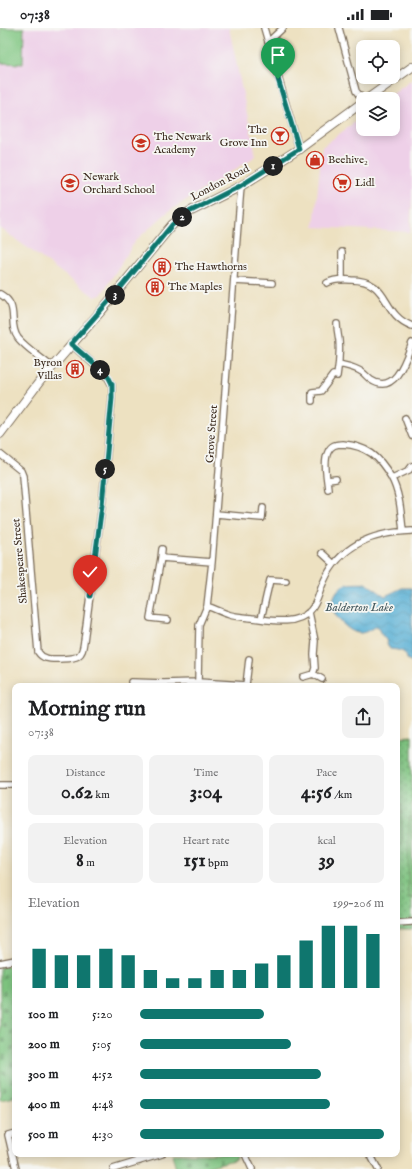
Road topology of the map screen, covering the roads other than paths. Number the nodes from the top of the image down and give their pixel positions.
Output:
1 (264, 28) edge
2 (283, 28) edge
3 (338, 28) edge
4 (268, 42) junction
5 (412, 67) edge
6 (357, 92) edge
7 (377, 92) edge
8 (356, 106) edge
9 (299, 149) junction
10 (240, 186) junction
11 (342, 252) dead end
12 (342, 280) junction
13 (234, 281) junction
14 (272, 283) dead end
15 (327, 283) dead end
16 (0, 294) edge
17 (337, 324) dead end
18 (412, 326) edge
19 (412, 343) edge
20 (71, 344) junction
21 (338, 364) junction
22 (52, 367) junction
23 (312, 401) dead end
24 (405, 418) dead end
25 (410, 423) edge
26 (0, 434) edge
27 (412, 436) edge
28 (0, 454) edge
29 (412, 466) edge
30 (392, 478) junction
31 (336, 479) dead end
32 (328, 480) junction
33 (328, 489) dead end
34 (263, 508) dead end
35 (216, 514) junction
36 (403, 531) junction
37 (412, 531) edge
38 (162, 549) dead end
39 (322, 553) dead end
40 (161, 558) junction
41 (212, 562) junction
42 (334, 564) junction
43 (286, 581) dead end
44 (207, 606) junction
45 (310, 612) junction
46 (261, 619) junction
47 (168, 620) dead end
48 (249, 659) dead end
49 (313, 674) junction
50 (303, 677) dead end
51 (322, 679) dead end
52 (131, 682) dead end
53 (198, 682) junction
54 (210, 683) edge
55 (246, 683) edge
56 (0, 785) edge
57 (12, 785) edge
58 (412, 922) edge
59 (400, 923) edge
60 (12, 961) edge
61 (0, 963) edge
62 (12, 1134) edge
63 (12, 1152) edge
64 (13, 1157) edge
65 (138, 1157) edge
66 (153, 1157) edge
67 (246, 1157) edge
68 (372, 1157) edge
69 (140, 1161) junction
70 (16, 1169) edge
71 (113, 1169) edge
72 (252, 1169) edge
73 (378, 1169) edge

1 - 4 street
2 - 4 street
3 - 6 street
4 - 9 street
5 - 7 main road
8 - 9 main road, London Road
9 - 10 main road, London Road
10 - 13 street, Grove Street
10 - 20 main road, London Road
11 - 12 street
12 - 15 street
12 - 18 street
13 - 14 street
13 - 35 street, Grove Street
16 - 22 street
17 - 21 street
19 - 21 street
20 - 22 main road, London Road
20 - 28 street, Shakespeare Street
21 - 23 street
22 - 26 main road, London Road
24 - 25 street
25 - 27 street
29 - 30 street
30 - 32 street
30 - 36 street
31 - 32 street
32 - 33 street
34 - 35 street
35 - 41 street, Grove Street
36 - 37 street
36 - 42 street
38 - 40 street
39 - 42 street
40 - 41 street
40 - 47 street
41 - 44 street, Grove Street
42 - 45 street
43 - 46 street
44 - 46 street
44 - 53 street, Grove Street
45 - 46 street
45 - 49 street
48 - 55 street
49 - 50 street
49 - 51 street
52 - 53 street
53 - 54 street
56 - 57 street
58 - 59 street
60 - 61 street
62 - 63 street
64 - 70 street
65 - 69 street
66 - 69 street
67 - 72 street
68 - 73 street
69 - 71 street

